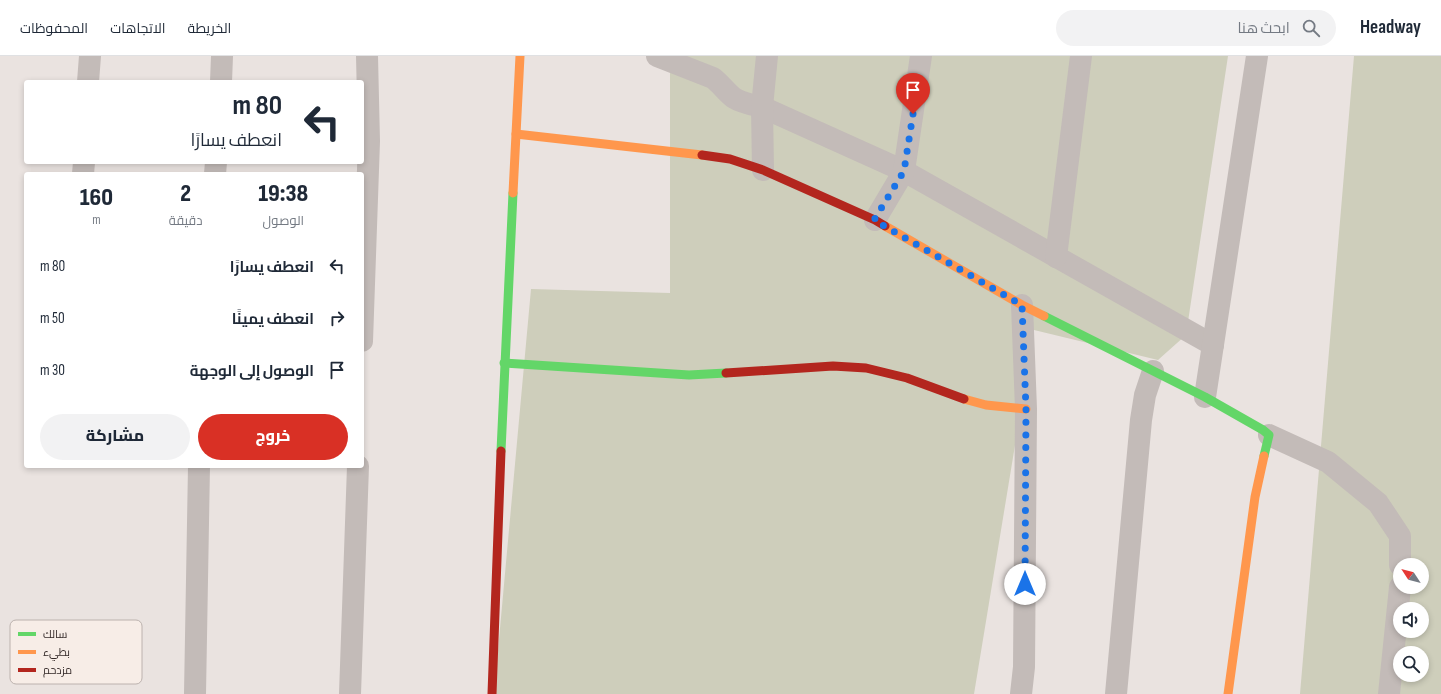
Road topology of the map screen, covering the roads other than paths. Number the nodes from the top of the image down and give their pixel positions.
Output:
1 (90, 56) edge
2 (222, 56) edge
3 (367, 56) edge
4 (520, 56) edge
5 (657, 56) edge
6 (767, 56) edge
7 (921, 56) edge
8 (1081, 56) edge
9 (1257, 56) edge
10 (88, 80) edge
11 (221, 80) edge
12 (762, 107) junction
13 (516, 134) junction
14 (763, 170) junction
15 (904, 171) junction
16 (874, 220) junction
17 (1056, 257) junction
18 (364, 285) edge
19 (1022, 305) junction
20 (1213, 345) junction
21 (504, 363) junction
22 (1153, 371) junction
23 (1205, 397) junction
24 (1026, 409) junction
25 (1269, 435) junction
26 (200, 468) edge
27 (358, 468) edge
28 (1400, 558) edge
29 (1399, 594) edge
30 (195, 694) edge
31 (350, 694) edge
32 (492, 694) edge
33 (1021, 694) edge
34 (1116, 694) edge
35 (1228, 694) edge
36 (1389, 694) edge

1 - 10 street
2 - 11 street
3 - 18 street
4 - 13 street
5 - 12 street
6 - 12 street
7 - 15 street
8 - 17 street
9 - 20 street
12 - 14 street
12 - 15 street
13 - 14 street
13 - 21 street
14 - 16 street
15 - 16 street
15 - 17 street
16 - 19 street
17 - 20 street
19 - 22 street
19 - 24 street
20 - 23 street
21 - 24 street
21 - 32 street
22 - 23 street
22 - 34 street
23 - 25 street
24 - 33 street
25 - 28 street
25 - 35 street
26 - 30 street
27 - 31 street
29 - 36 street

